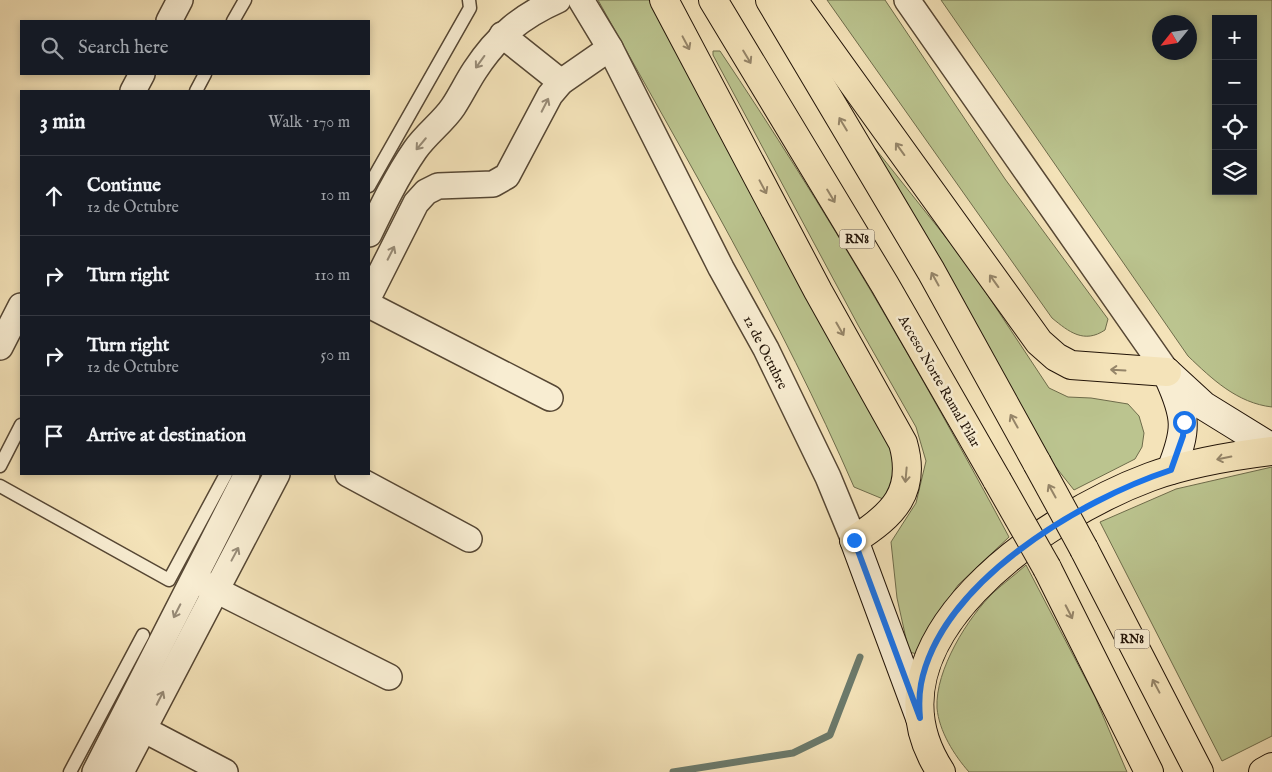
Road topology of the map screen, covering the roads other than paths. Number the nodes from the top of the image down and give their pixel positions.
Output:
1 (180, 0) edge
2 (245, 0) edge
3 (469, 0) edge
4 (558, 0) edge
5 (581, 0) edge
6 (664, 0) edge
7 (713, 0) edge
8 (770, 0) edge
9 (794, 0) edge
10 (907, 0) edge
11 (170, 20) edge
12 (234, 20) edge
13 (502, 34) junction
14 (610, 48) junction
15 (141, 75) edge
16 (204, 75) edge
17 (561, 82) junction
18 (134, 90) edge
19 (197, 90) edge
20 (370, 184) edge
21 (370, 232) edge
22 (370, 294) edge
23 (370, 305) edge
24 (20, 308) edge
25 (0, 347) edge
26 (1167, 372) junction
27 (550, 398) dead end
28 (20, 427) edge
29 (1272, 450) edge
30 (0, 466) edge
31 (1171, 470) junction
32 (225, 475) edge
33 (246, 475) edge
34 (276, 475) edge
35 (350, 475) edge
36 (0, 486) edge
37 (469, 539) dead end
38 (854, 540) junction
39 (193, 578) junction
40 (215, 590) junction
41 (143, 635) dead end
42 (389, 677) dead end
43 (920, 718) junction
44 (144, 729) junction
45 (1272, 767) edge
46 (939, 769) edge
47 (70, 772) edge
48 (95, 772) edge
49 (121, 772) edge
50 (225, 772) edge
51 (1149, 772) edge
52 (1200, 772) edge
53 (1263, 772) edge

1 - 11 street
2 - 12 lane
3 - 20 lane
4 - 13 street
5 - 14 street, 12 de Octubre
6 -> 38 main road
7 -> 51 main road, Acceso Norte Ramal Pilar / RN8, bridge
52 -> 8 main road, RN8, bridge
26 -> 9 main road
10 - 26 street
13 - 17 street
13 -> 21 street
14 - 17 street
14 - 38 street, 12 de Octubre
15 - 18 street
16 - 19 lane
22 -> 17 street
23 - 27 street
24 - 25 street
26 - 29 street
26 - 31 street
28 - 30 lane
29 -> 31 main road
31 - 43 main road
32 - 36 lane
33 - 39 street
40 -> 34 street
35 - 37 street
38 - 43 street, 12 de Octubre
39 - 40 street
39 -> 48 street
40 - 42 street
44 -> 40 street
41 - 47 lane
43 - 46 main road
44 - 49 street
44 - 50 street
45 - 53 main road

